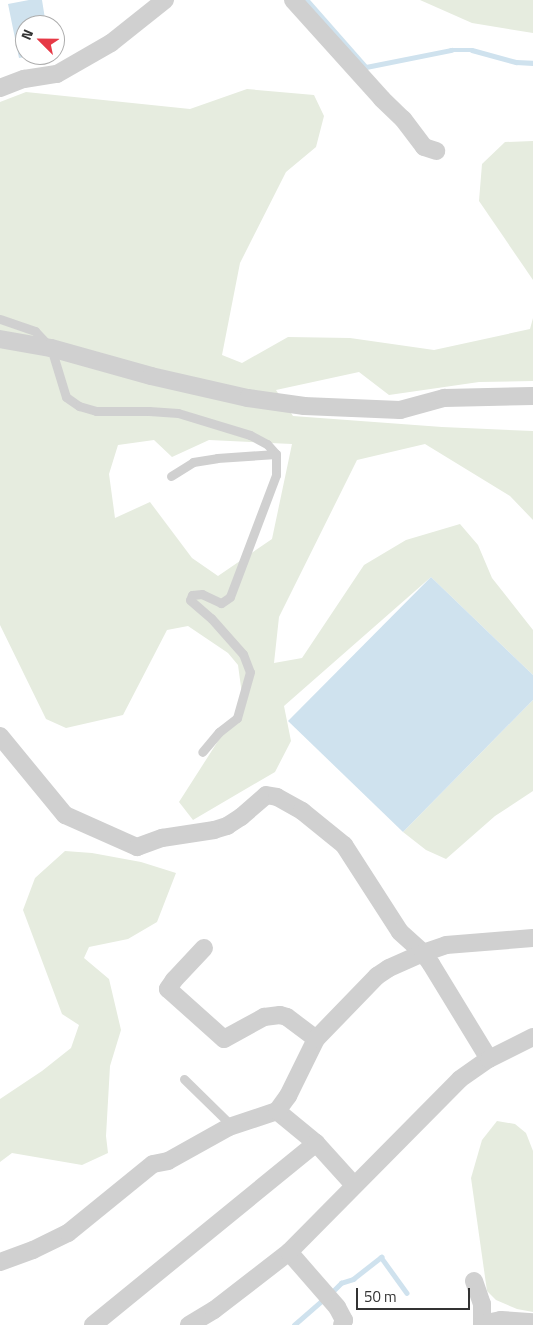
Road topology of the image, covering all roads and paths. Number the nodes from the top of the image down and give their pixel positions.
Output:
1 (165, 0) edge
2 (294, 0) edge
3 (0, 88) edge
4 (436, 151) dead end
5 (0, 319) edge
6 (0, 339) edge
7 (51, 348) junction
8 (533, 396) edge
9 (276, 454) junction
10 (171, 476) dead end
11 (0, 736) edge
12 (202, 752) dead end
13 (533, 938) edge
14 (204, 948) dead end
15 (423, 953) junction
16 (533, 1037) edge
17 (316, 1039) junction
18 (489, 1058) junction
19 (184, 1079) dead end
20 (277, 1110) junction
21 (232, 1126) junction
22 (316, 1143) junction
23 (354, 1185) junction
24 (289, 1252) junction
25 (0, 1262) edge
26 (474, 1281) dead end
27 (533, 1322) edge
28 (482, 1324) edge
29 (94, 1325) edge
30 (189, 1325) edge
31 (342, 1325) edge

1 - 3 street
2 - 4 street
5 - 7 lane
6 - 7 street
7 - 8 street
7 - 9 lane
9 - 10 lane
9 - 12 lane
11 - 15 street
13 - 15 street
14 - 17 street
15 - 17 street
15 - 18 street
16 - 18 street
17 - 20 street
18 - 23 street
19 - 21 lane
20 - 21 street
20 - 22 street
21 - 25 street
22 - 23 street
22 - 29 street
23 - 24 street
24 - 30 street
24 - 31 street
26 - 28 street
27 - 28 street

